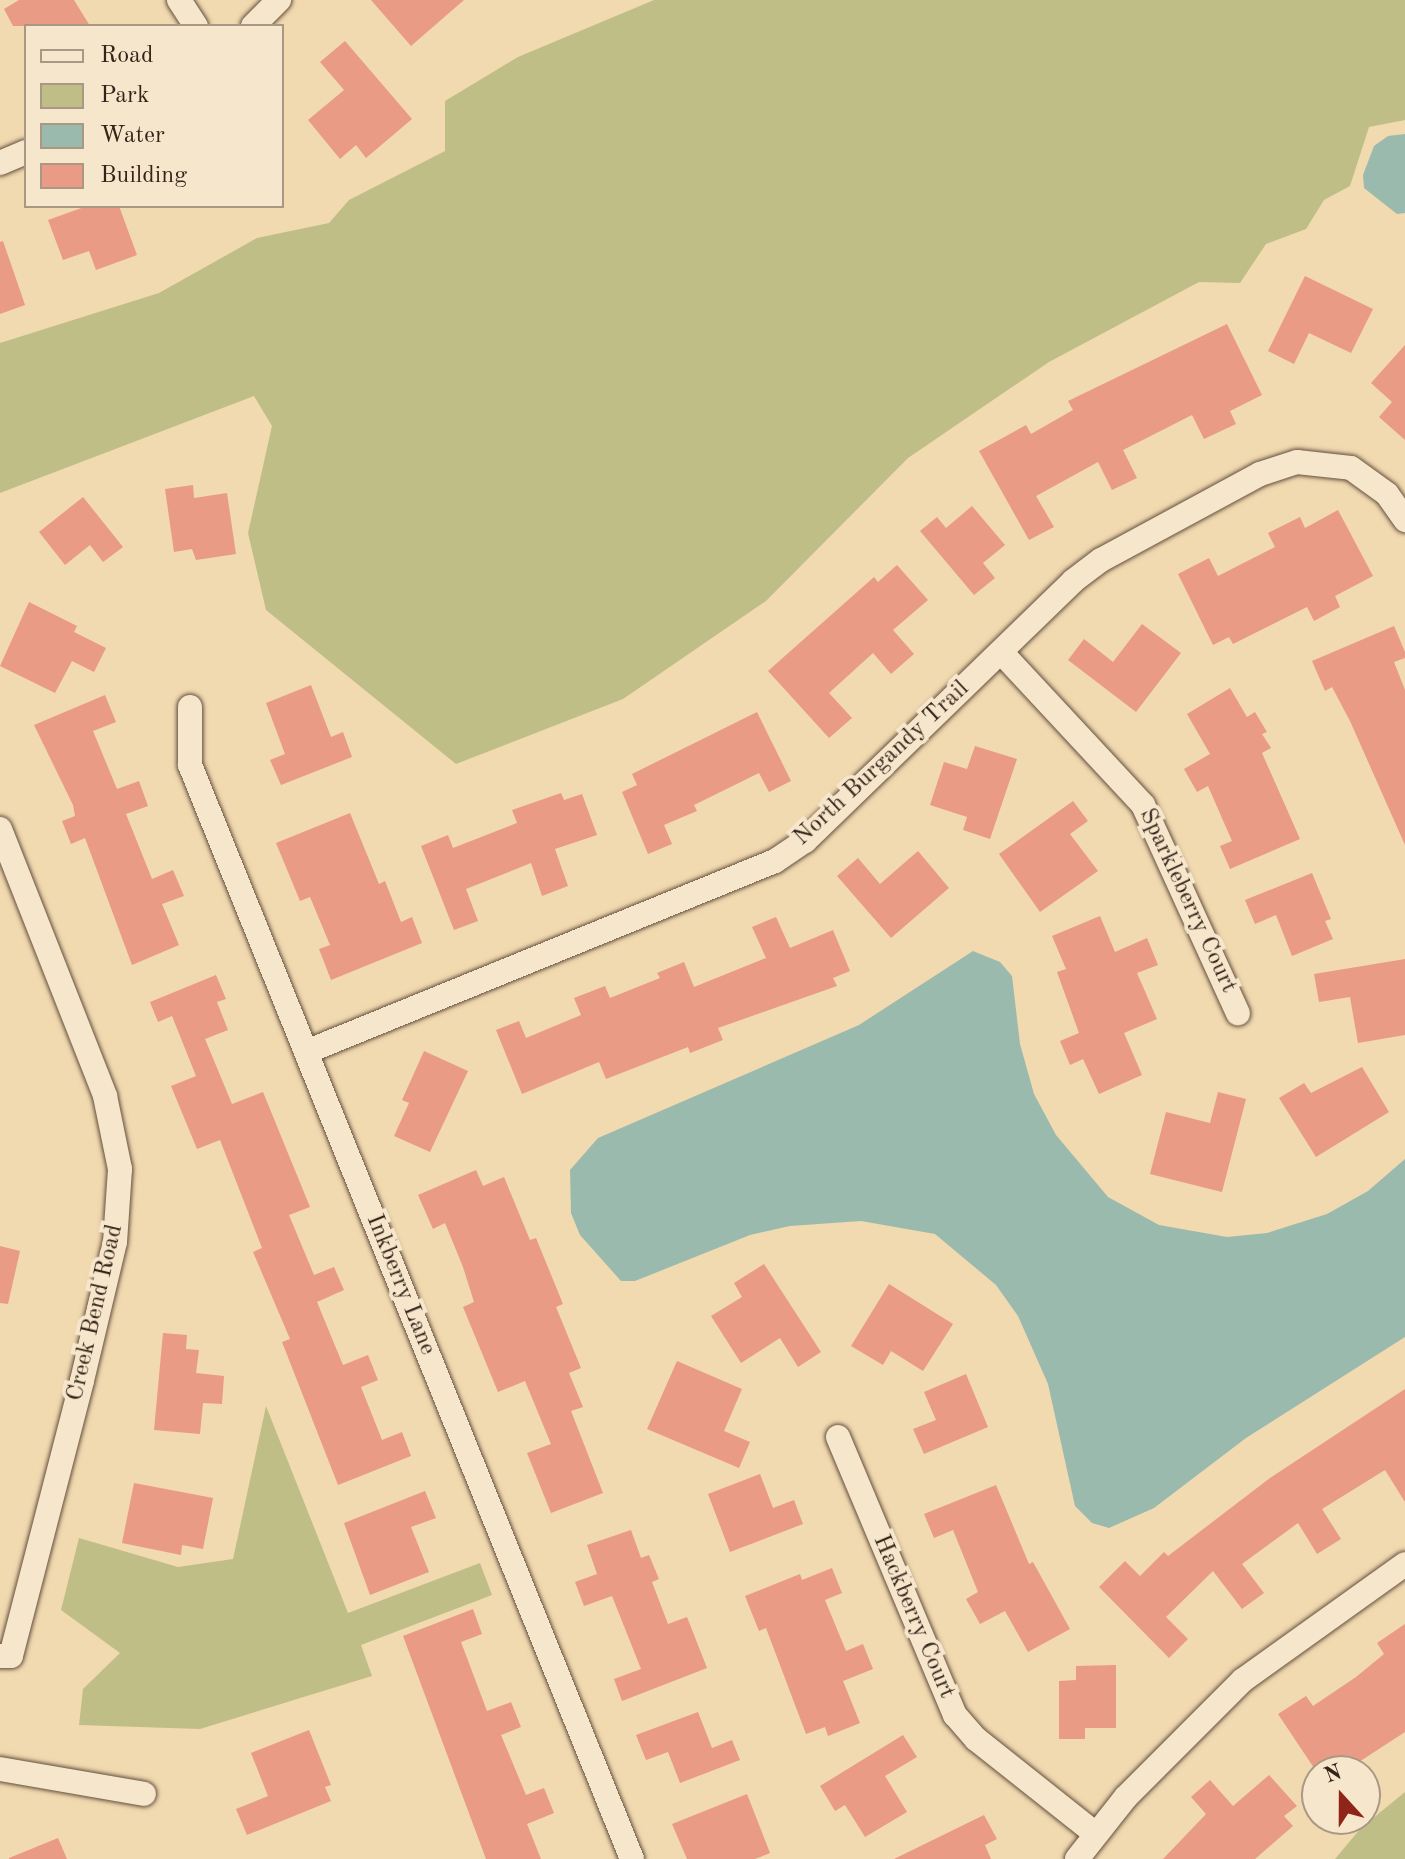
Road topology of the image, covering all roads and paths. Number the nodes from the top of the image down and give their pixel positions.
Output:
1 (179, 0) edge
2 (279, 0) edge
3 (195, 24) edge
4 (255, 24) edge
5 (24, 153) edge
6 (0, 163) edge
7 (1405, 520) edge
8 (1001, 652) junction
9 (190, 707) dead end
10 (0, 829) edge
11 (1238, 1013) dead end
12 (306, 1052) junction
13 (838, 1437) dead end
14 (1405, 1564) edge
15 (0, 1656) edge
16 (0, 1769) edge
17 (144, 1794) dead end
18 (1096, 1834) junction
19 (632, 1859) edge
20 (1077, 1859) edge

1 - 3 street
2 - 4 street
5 - 6 street
7 - 8 street, North Burgandy Trail
8 - 11 street, Sparkleberry Court
8 - 12 street, North Burgandy Trail
9 - 12 street, Inkberry Lane
10 - 15 street, Creek Bend Road
12 - 19 street, Inkberry Lane
13 - 18 street, Hackberry Court
14 - 18 street
16 - 17 street
18 - 20 street

